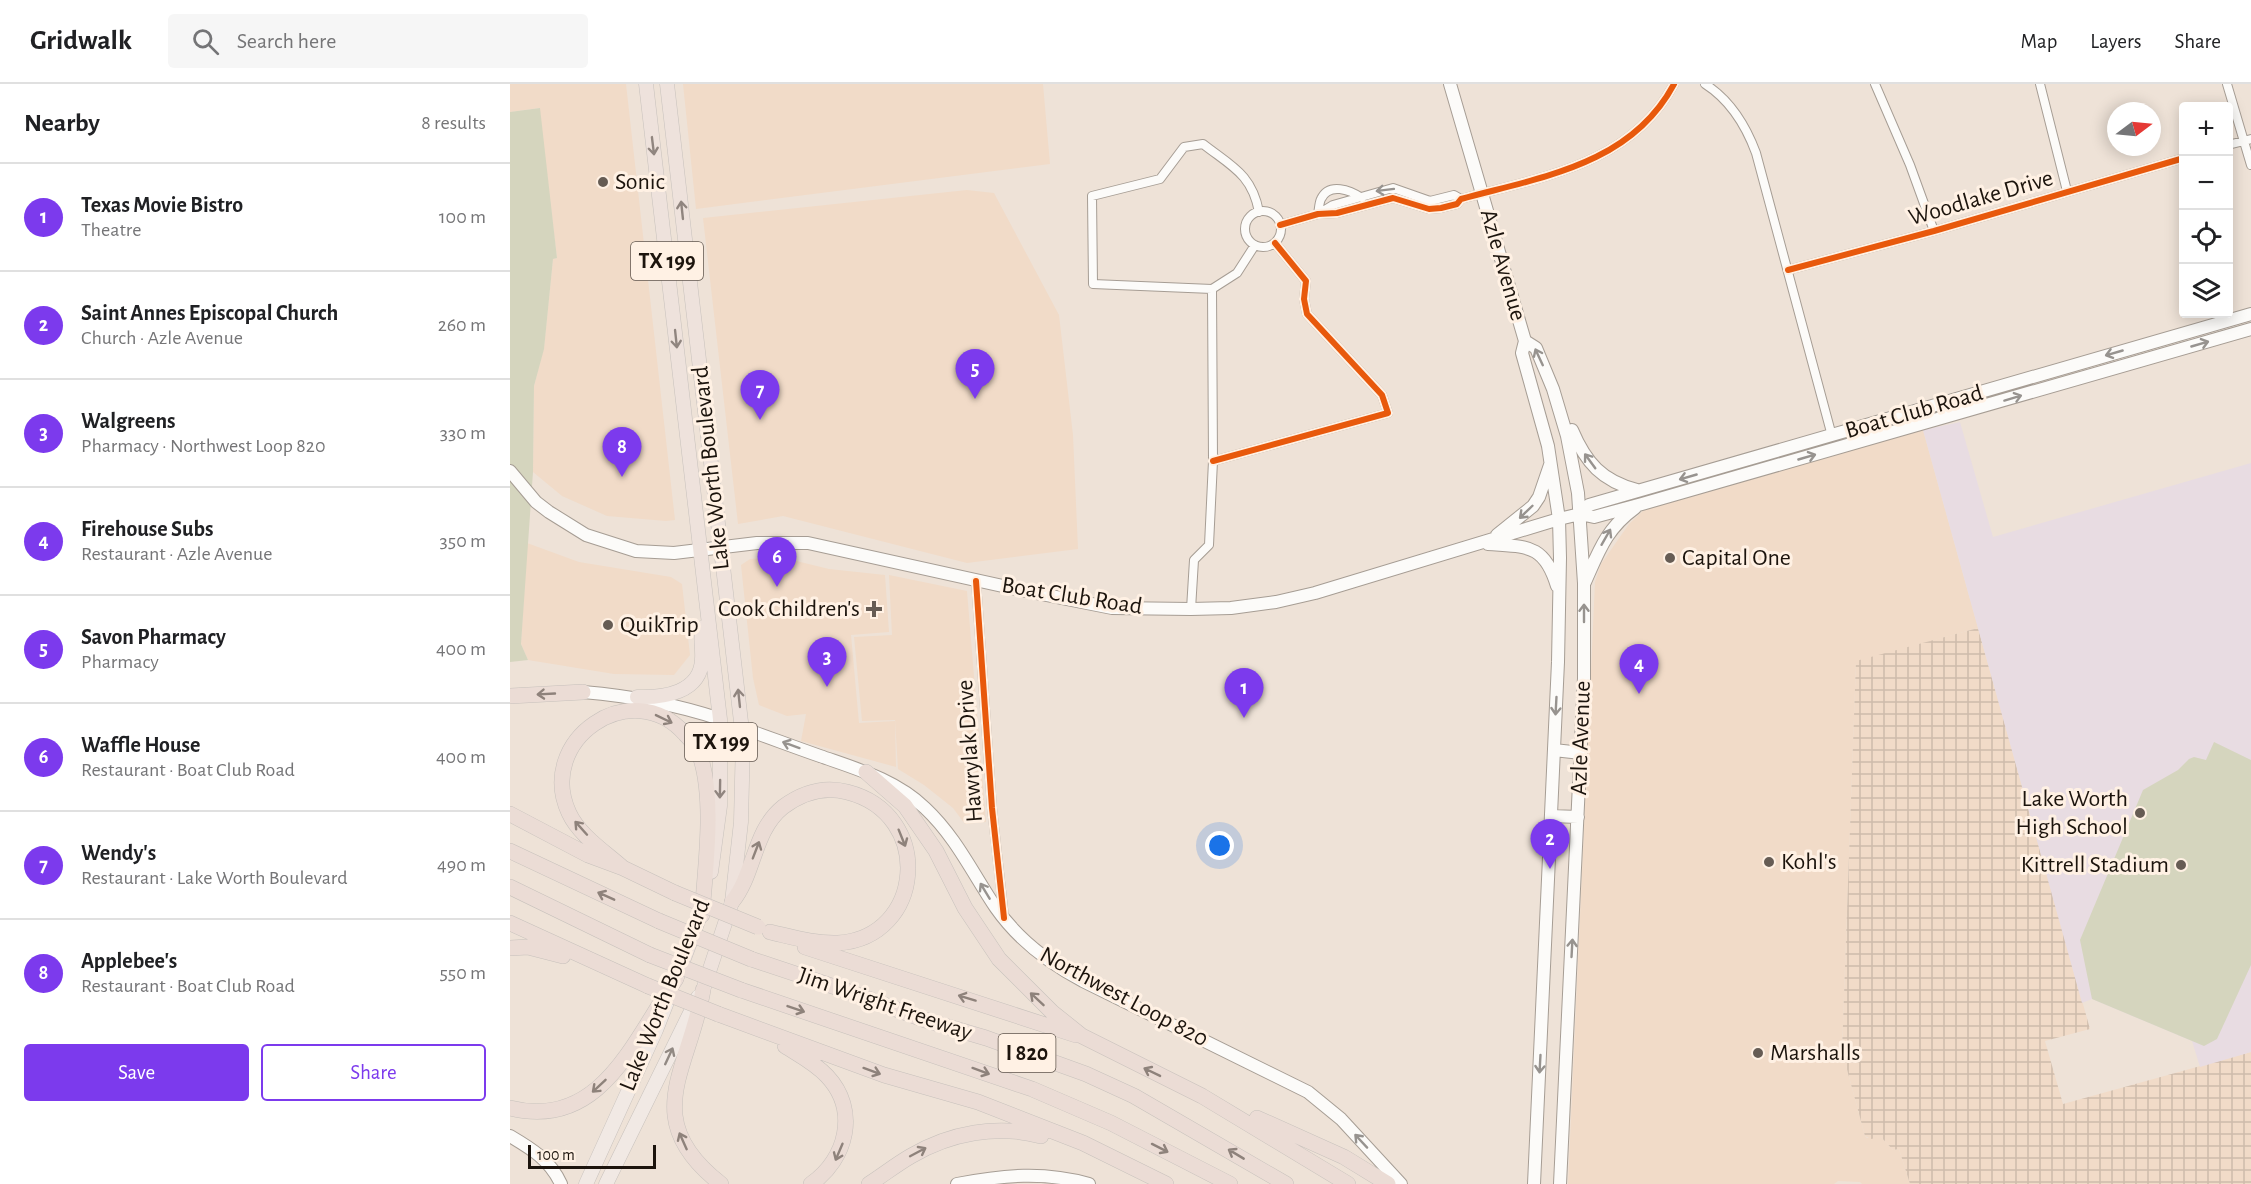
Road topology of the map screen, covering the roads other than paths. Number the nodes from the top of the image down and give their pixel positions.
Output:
1 (665, 84) edge
2 (1450, 84) edge
3 (1674, 84) edge
4 (1705, 84) edge
5 (1875, 84) edge
6 (2040, 84) edge
7 (2227, 84) edge
8 (646, 86) edge
9 (670, 113) junction
10 (2248, 140) edge
11 (2233, 144) edge
12 (2179, 159) edge
13 (2251, 165) edge
14 (2067, 191) junction
15 (1482, 194) junction
16 (1364, 200) junction
17 (1259, 212) junction
18 (1318, 214) junction
19 (1280, 225) junction
20 (1934, 231) junction
21 (1275, 243) junction
22 (1255, 245) junction
23 (1788, 270) junction
24 (1212, 289) junction
25 (2251, 314) edge
26 (2251, 329) edge
27 (1525, 341) junction
28 (1553, 389) junction
29 (1833, 436) junction
30 (1213, 461) junction
31 (1550, 464) junction
32 (510, 471) edge
33 (1639, 491) junction
34 (1642, 504) junction
35 (1580, 514) junction
36 (1559, 519) junction
37 (1480, 543) junction
38 (720, 548) junction
39 (700, 550) junction
40 (976, 581) junction
41 (1584, 583) junction
42 (1560, 596) junction
43 (1191, 609) junction
44 (708, 620) junction
45 (583, 692) joint
46 (510, 696) edge
47 (637, 697) junction
48 (720, 719) junction
49 (742, 728) junction
50 (1554, 750) junction
51 (1581, 753) junction
52 (866, 772) junction
53 (510, 814) edge
54 (1551, 816) junction
55 (1578, 817) junction
56 (510, 850) edge
57 (623, 868) junction
58 (510, 887) edge
59 (732, 902) junction
60 (702, 915) junction
61 (1004, 918) junction
62 (510, 922) edge
63 (764, 929) junction
64 (510, 948) edge
65 (626, 976) junction
66 (676, 979) junction
67 (703, 990) junction
68 (759, 1031) junction
69 (1082, 1036) junction
70 (1202, 1096) junction
71 (510, 1108) edge
72 (510, 1136) edge
73 (1083, 1143) junction
74 (561, 1184) edge
75 (586, 1184) edge
76 (606, 1184) edge
77 (721, 1184) edge
78 (811, 1184) edge
79 (869, 1184) edge
80 (957, 1184) edge
81 (1089, 1184) edge
82 (1166, 1184) edge
83 (1230, 1184) edge
84 (1286, 1184) edge
85 (1348, 1184) edge
86 (1388, 1184) edge
87 (1401, 1184) edge
88 (1534, 1184) edge
89 (1560, 1184) edge

1 - 9 highway, Lake Worth Boulevard / TX 199
2 - 15 main road, Azle Avenue
3 - 15 street
4 - 23 street
5 - 20 street
6 - 14 street
7 - 10 street
8 - 9 highway
8 -> 39 highway, Lake Worth Boulevard / TX 199
38 -> 9 highway, Lake Worth Boulevard / TX 199
10 - 11 street
10 - 13 street
12 - 14 street, Woodlake Drive
14 - 20 street, Woodlake Drive
15 - 16 street
15 - 27 main road, Azle Avenue
16 - 18 street
16 - 18 street
17 - 19 street
17 - 22 street
17 - 24 street
18 - 19 street
19 - 21 street
20 - 23 street, Woodlake Drive
21 - 22 street
21 - 30 street
22 - 24 street
23 - 29 street
24 - 30 street
25 -> 29 main road, Boat Club Road
34 -> 26 main road, Boat Club Road
28 -> 27 main road, Azle Avenue
27 - 31 main road, Azle Avenue
33 -> 28 main road
28 - 35 main road, Azle Avenue
29 -> 33 main road, Boat Club Road
30 - 43 street
31 - 36 main road, Azle Avenue
31 -> 37 main road, Azle Avenue
32 - 39 main road, Boat Club Road
33 - 35 main road, Boat Club Road
34 - 35 main road, Boat Club Road
41 -> 34 main road
35 - 36 main road, Boat Club Road
35 - 41 main road, Azle Avenue
36 - 37 main road, Boat Club Road
36 - 42 main road, Azle Avenue
37 - 42 main road, Azle Avenue
37 - 43 main road, Boat Club Road
38 - 39 main road, Boat Club Road
38 - 40 main road, Boat Club Road
49 -> 38 highway, Lake Worth Boulevard / TX 199
39 - 44 highway, Lake Worth Boulevard / TX 199
40 - 43 main road, Boat Club Road
40 - 61 street, Hawrylak Drive
51 -> 41 main road, Azle Avenue
42 -> 50 main road, Azle Avenue
44 - 47 highway
44 - 48 highway, Lake Worth Boulevard / TX 199
45 -> 46 highway
45 - 47 main road
47 - 48 main road
48 -> 60 highway, Lake Worth Boulevard / TX 199
52 -> 49 main road, Northwest Loop 820
49 - 59 highway, Lake Worth Boulevard / TX 199
50 - 51 main road
50 - 54 main road, Azle Avenue
51 - 55 main road, Azle Avenue
61 -> 52 main road, Northwest Loop 820
69 -> 52 highway
53 - 57 highway
54 - 55 main road
54 -> 88 main road, Azle Avenue
89 -> 55 main road, Azle Avenue
84 -> 56 highway, Jim Wright Freeway / I 820, bridge
57 -> 60 highway
57 - 63 highway, bridge
58 -> 83 highway, Jim Wright Freeway / I 820, bridge
59 -> 63 highway
59 - 67 highway, Lake Worth Boulevard / TX 199
60 - 66 highway, Lake Worth Boulevard / TX 199
87 -> 61 main road, Northwest Loop 820
62 - 65 highway
69 -> 63 highway
64 - 65 highway
65 - 68 highway, bridge
66 -> 71 highway
66 - 75 main road, Lake Worth Boulevard / TX 199
76 -> 67 main road, Lake Worth Boulevard / TX 199
77 -> 67 highway
68 -> 73 highway
68 -> 78 highway
70 -> 69 highway
70 - 85 highway
70 - 86 highway
72 - 74 main road
79 -> 73 highway
73 - 82 highway
80 - 81 main road

